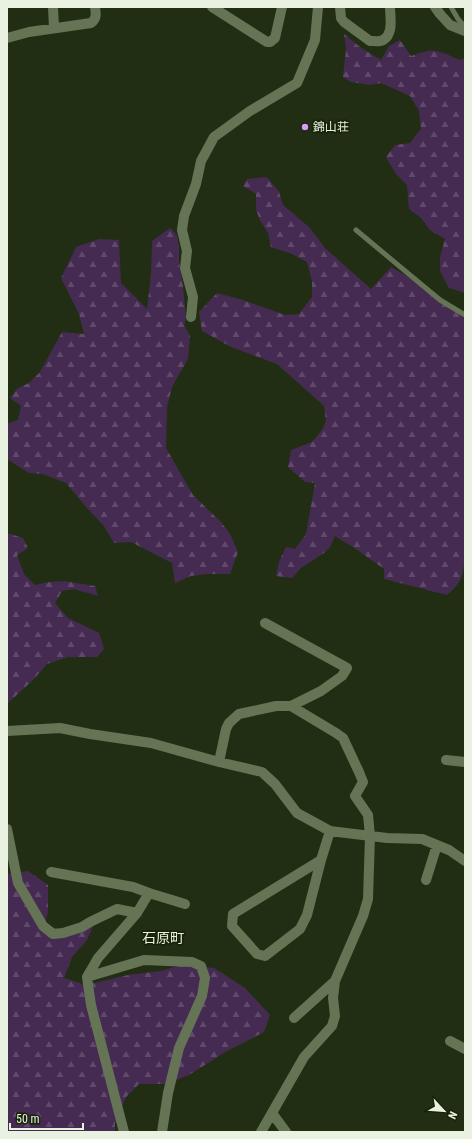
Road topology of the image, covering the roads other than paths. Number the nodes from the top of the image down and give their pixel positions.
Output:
1 (52, 7) edge
2 (95, 7) edge
3 (212, 7) edge
4 (232, 7) edge
5 (282, 7) edge
6 (318, 7) edge
7 (340, 7) edge
8 (390, 7) edge
9 (436, 7) edge
10 (451, 7) edge
11 (229, 18) junction
12 (465, 27) edge
13 (54, 28) junction
14 (465, 31) edge
15 (7, 38) edge
16 (356, 230) dead end
17 (465, 315) edge
18 (191, 317) dead end
19 (265, 623) dead end
20 (291, 706) junction
21 (7, 731) edge
22 (446, 760) dead end
23 (219, 762) junction
24 (465, 762) edge
25 (7, 829) edge
26 (330, 831) junction
27 (370, 836) junction
28 (437, 845) junction
29 (320, 860) junction
30 (465, 860) edge
31 (52, 872) dead end
32 (426, 880) dead end
33 (149, 893) junction
34 (184, 904) dead end
35 (137, 913) junction
36 (87, 977) junction
37 (335, 981) junction
38 (294, 1018) dead end
39 (450, 1041) dead end
40 (465, 1049) edge
41 (272, 1113) junction
42 (124, 1132) edge
43 (162, 1132) edge
44 (261, 1132) edge
45 (286, 1132) edge

1 - 13 street
2 - 13 street
3 - 11 street
4 - 11 street
5 - 11 street
6 - 18 street
7 - 8 street
9 - 14 street
10 - 12 lane
13 - 15 street
16 - 17 lane
19 - 20 street
20 - 23 street
20 - 27 street
21 - 23 street
22 - 24 street
23 - 26 street
25 - 35 street
26 - 27 street
26 - 29 street
27 - 28 street
27 - 37 street
28 - 30 street
28 - 32 street
29 - 29 street
31 - 33 street
33 - 34 street
33 - 35 street
35 - 36 street
36 - 42 street
36 - 43 street
37 - 38 street
37 - 41 street
39 - 40 street
41 - 44 street
41 - 45 street

